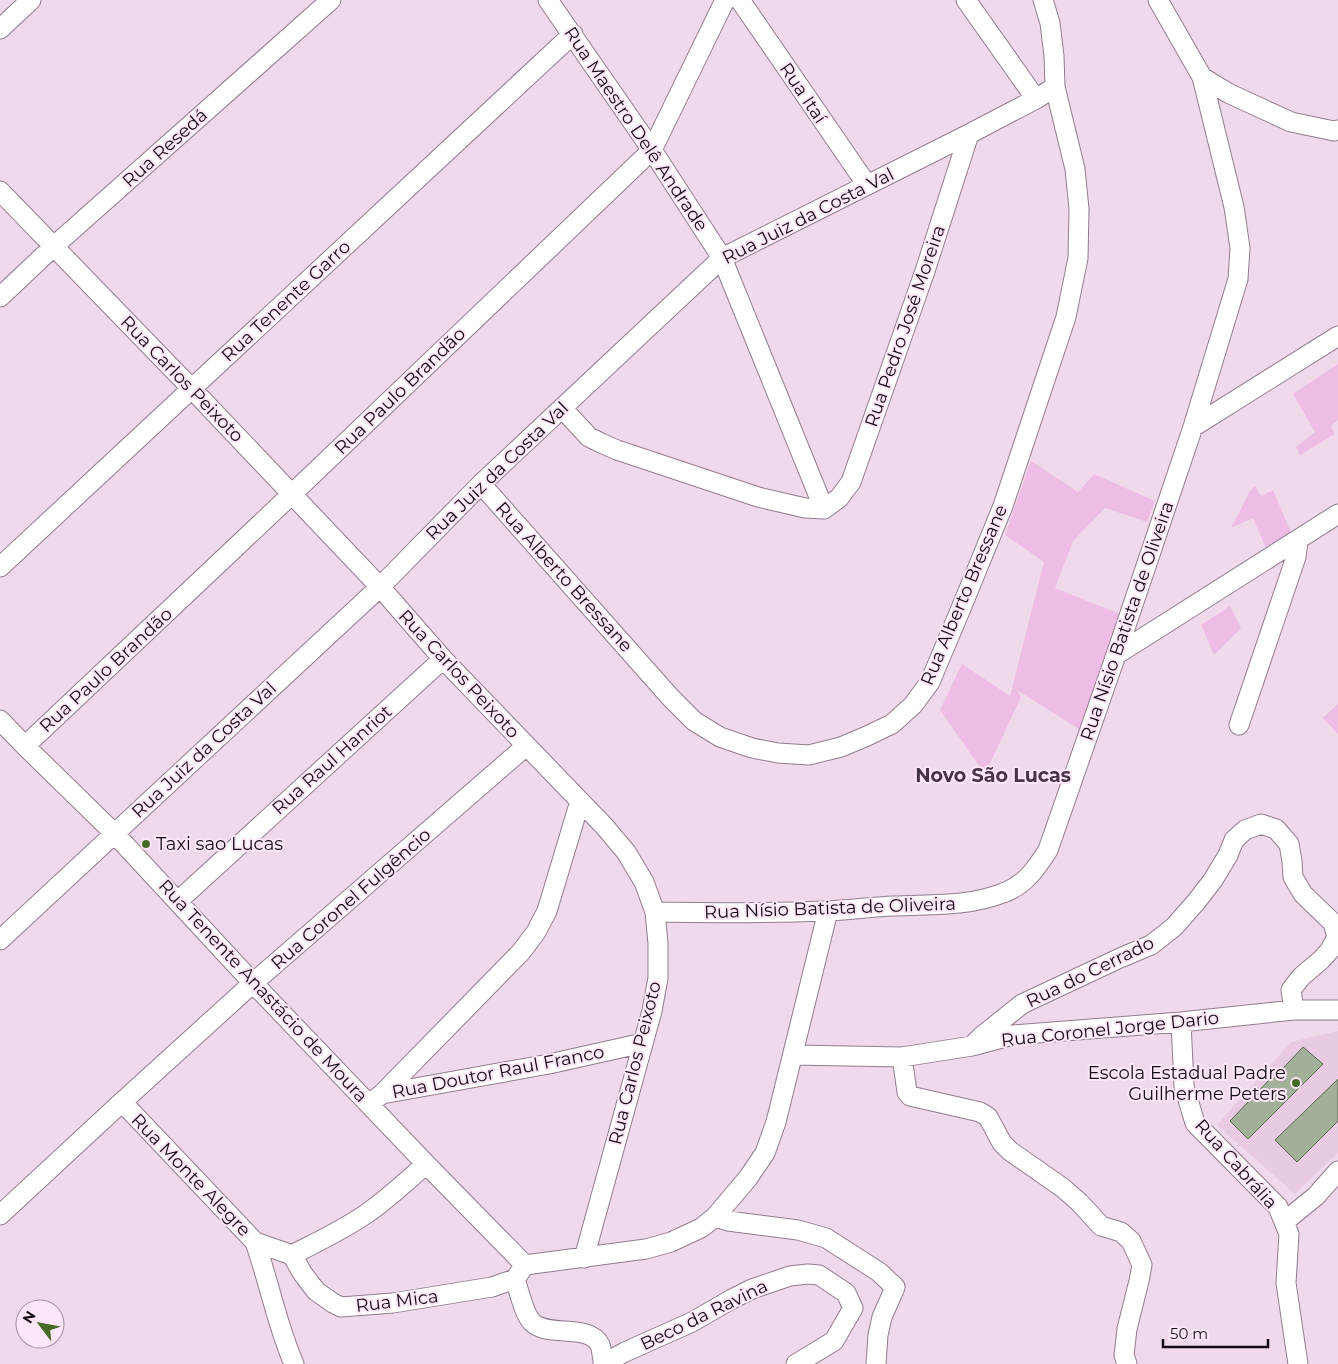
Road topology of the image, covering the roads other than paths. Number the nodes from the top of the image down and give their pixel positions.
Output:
1 (31, 0) edge
2 (331, 0) edge
3 (548, 0) edge
4 (725, 0) edge
5 (740, 0) edge
6 (966, 0) edge
7 (1043, 0) edge
8 (1158, 0) edge
9 (0, 29) edge
10 (573, 34) junction
11 (1202, 76) junction
12 (1055, 86) junction
13 (1036, 99) junction
14 (1338, 130) edge
15 (969, 134) junction
16 (652, 150) junction
17 (867, 185) junction
18 (0, 191) edge
19 (54, 247) junction
20 (722, 258) junction
21 (0, 297) edge
22 (1338, 336) edge
23 (192, 389) junction
24 (562, 408) junction
25 (1193, 427) junction
26 (481, 484) junction
27 (292, 494) junction
28 (824, 509) junction
29 (1338, 514) edge
30 (1298, 541) junction
31 (0, 568) edge
32 (380, 586) junction
33 (1116, 656) junction
34 (443, 659) junction
35 (0, 720) edge
36 (1240, 725) dead end
37 (25, 746) junction
38 (526, 746) junction
39 (580, 801) junction
40 (114, 833) junction
41 (178, 900) junction
42 (828, 911) junction
43 (655, 912) junction
44 (0, 940) edge
45 (254, 983) junction
46 (1294, 1010) junction
47 (1338, 1010) edge
48 (1180, 1022) junction
49 (643, 1043) junction
50 (972, 1046) junction
51 (793, 1055) junction
52 (902, 1056) junction
53 (376, 1099) junction
54 (122, 1102) junction
55 (426, 1164) junction
56 (1338, 1171) edge
57 (0, 1215) edge
58 (715, 1217) junction
59 (1284, 1222) junction
60 (254, 1242) junction
61 (292, 1255) junction
62 (584, 1258) junction
63 (520, 1272) junction
64 (853, 1308) junction
65 (883, 1311) junction
66 (294, 1364) edge
67 (603, 1364) edge
68 (796, 1364) edge
69 (876, 1364) edge
70 (1127, 1364) edge
71 (1298, 1364) edge

1 - 9 street
2 - 19 street, Rua Resedá
3 - 10 street, Rua Maestro Delê Andrade
4 - 16 street, Rua Paulo Brandão
5 - 17 street, Rua Itaí
6 - 13 street
7 - 12 street, Rua Alberto Bressane
8 - 11 street, Rua Nísio Batista de Oliveira
10 - 16 street, Rua Maestro Delê Andrade
10 - 23 street, Rua Tenente Garro
11 - 14 street
11 - 25 street, Rua Nísio Batista de Oliveira
12 - 13 street, Rua Juiz da Costa Val
12 - 26 street, Rua Alberto Bressane
13 - 15 street, Rua Juiz da Costa Val
15 - 17 street, Rua Juiz da Costa Val
15 - 28 street, Rua Pedro José Moreira
16 - 20 street, Rua Maestro Delê Andrade
16 - 27 street, Rua Paulo Brandão
17 - 20 street, Rua Juiz da Costa Val
18 - 19 street, Rua Carlos Peixoto
19 - 21 street, Rua Resedá
19 - 23 street, Rua Carlos Peixoto
20 - 24 street, Rua Juiz da Costa Val
20 - 28 street, Rua Maestro Delê Andrade
22 - 25 street
23 - 27 street, Rua Carlos Peixoto
23 - 31 street, Rua Tenente Garro
24 - 26 street, Rua Juiz da Costa Val
24 - 28 street
25 - 33 street, Rua Nísio Batista de Oliveira
26 - 32 street, Rua Juiz da Costa Val
27 - 32 street, Rua Carlos Peixoto
27 - 37 street, Rua Paulo Brandão
29 - 30 street
30 - 33 street
30 - 36 street
32 - 34 street, Rua Carlos Peixoto
32 - 40 street, Rua Juiz da Costa Val
33 - 42 street, Rua Nísio Batista de Oliveira
34 - 38 street, Rua Carlos Peixoto
34 - 41 street, Rua Raul Hanriot
35 - 37 street, Rua Tenente Anastácio de Moura
37 - 40 street, Rua Tenente Anastácio de Moura
38 - 39 street, Rua Carlos Peixoto
38 - 45 street, Rua Coronel Fulgêncio
39 - 43 street, Rua Carlos Peixoto
39 - 53 street
40 - 41 street, Rua Tenente Anastácio de Moura
40 - 44 street, Rua Juiz da Costa Val
41 - 45 street, Rua Tenente Anastácio de Moura
42 - 43 street, Rua Nísio Batista de Oliveira
42 - 51 street, Rua Mica
43 - 49 street, Rua Carlos Peixoto
45 - 53 street, Rua Tenente Anastácio de Moura
45 - 54 street, Rua Coronel Fulgêncio
46 - 47 street, Rua Coronel Jorge Dario
46 - 48 street, Rua Coronel Jorge Dario
46 - 50 street, Rua do Cerrado
48 - 50 street, Rua Coronel Jorge Dario
48 - 59 street, Rua Cabrália
49 - 53 street, Rua Doutor Raul Franco
49 - 62 street, Rua Carlos Peixoto
50 - 52 street, Rua Coronel Jorge Dario
51 - 52 street, Rua Coronel Jorge Dario
51 - 58 street, Rua Mica
52 - 70 street
53 - 55 street, Rua Tenente Anastácio de Moura
54 - 57 street, Rua Coronel Fulgêncio
54 - 60 street, Rua Monte Alegre
55 - 61 street
55 - 63 street, Rua Tenente Anastácio de Moura
56 - 59 street
58 - 62 street, Rua Mica
58 - 65 street
59 - 71 street, Rua Cabrália
60 - 61 street
60 - 66 street, Rua Monte Alegre
61 - 63 street, Rua Mica
62 - 63 street, Rua Mica
63 - 67 street
64 - 65 street
64 - 67 street, Beco da Ravina
64 - 68 street
65 - 69 street

